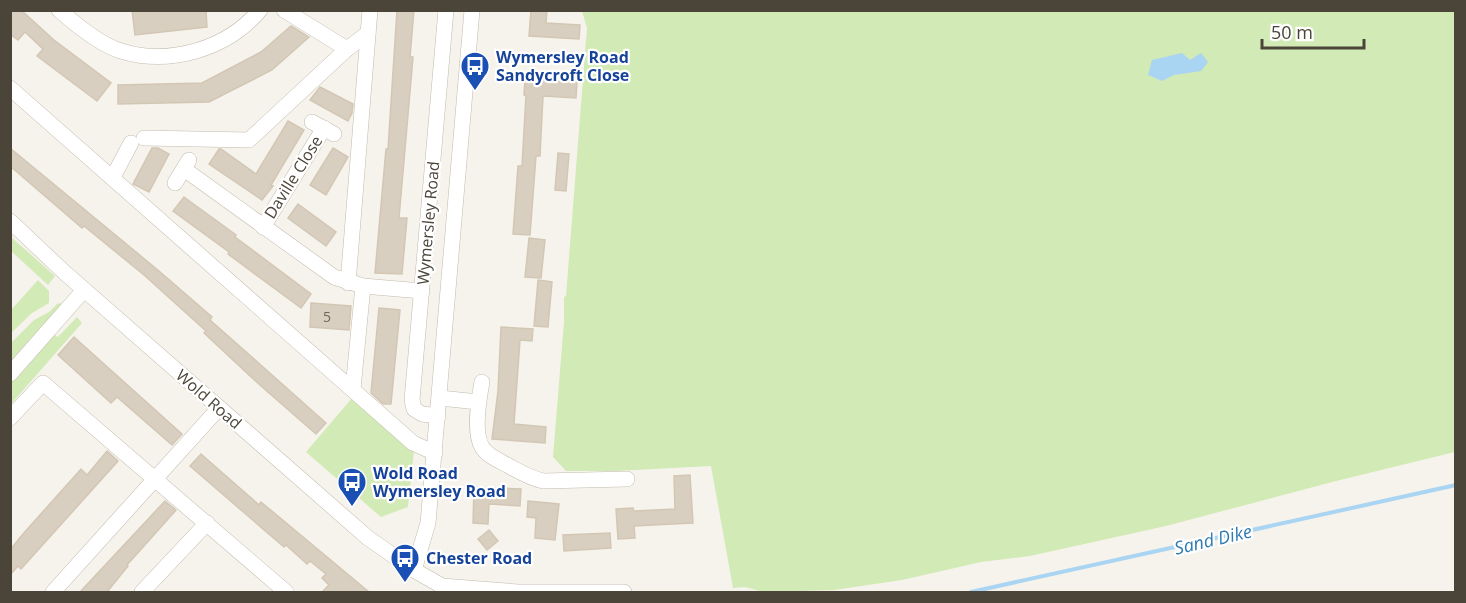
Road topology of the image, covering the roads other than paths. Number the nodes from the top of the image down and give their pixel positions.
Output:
1 (59, 10) edge
2 (260, 10) edge
3 (284, 10) edge
4 (370, 10) edge
5 (446, 10) edge
6 (472, 10) edge
7 (368, 33) junction
8 (347, 49) junction
9 (10, 88) edge
10 (324, 128) dead end
11 (113, 177) junction
12 (175, 183) dead end
13 (10, 221) edge
14 (263, 227) junction
15 (355, 285) junction
16 (84, 290) junction
17 (422, 291) junction
18 (10, 374) edge
19 (482, 382) dead end
20 (353, 389) junction
21 (440, 398) junction
22 (478, 402) junction
23 (219, 408) junction
24 (438, 416) junction
25 (10, 418) edge
26 (435, 453) junction
27 (155, 478) junction
28 (617, 483) dead end
29 (207, 523) junction
30 (414, 570) junction
31 (441, 589) edge
32 (53, 592) edge
33 (142, 592) edge
34 (286, 592) edge
35 (624, 592) edge

1 - 2 street
3 - 8 street
4 - 7 street
5 - 17 street, Wymersley Road
6 - 21 street, Wymersley Road
7 - 8 street
7 - 15 street
8 - 11 street
9 - 11 street
10 - 14 street, Daville Close
11 - 20 street
12 - 14 street, Daville Close
13 - 16 street, Wold Road
14 - 15 street, Daville Close
15 - 17 street, Daville Close
15 - 20 street
16 - 18 street
16 - 23 street, Wold Road
17 - 24 street, Wymersley Road
19 - 22 street
20 - 26 street
21 - 22 street
21 - 24 street, Wymersley Road
22 - 28 street
23 - 27 street
23 - 30 street, Wold Road
24 - 26 street, Wymersley Road
25 - 27 street
26 - 30 street, Wymersley Road
27 - 29 street
27 - 32 street
29 - 33 street
29 - 34 street
30 - 31 street, Wold Road
31 - 35 street

